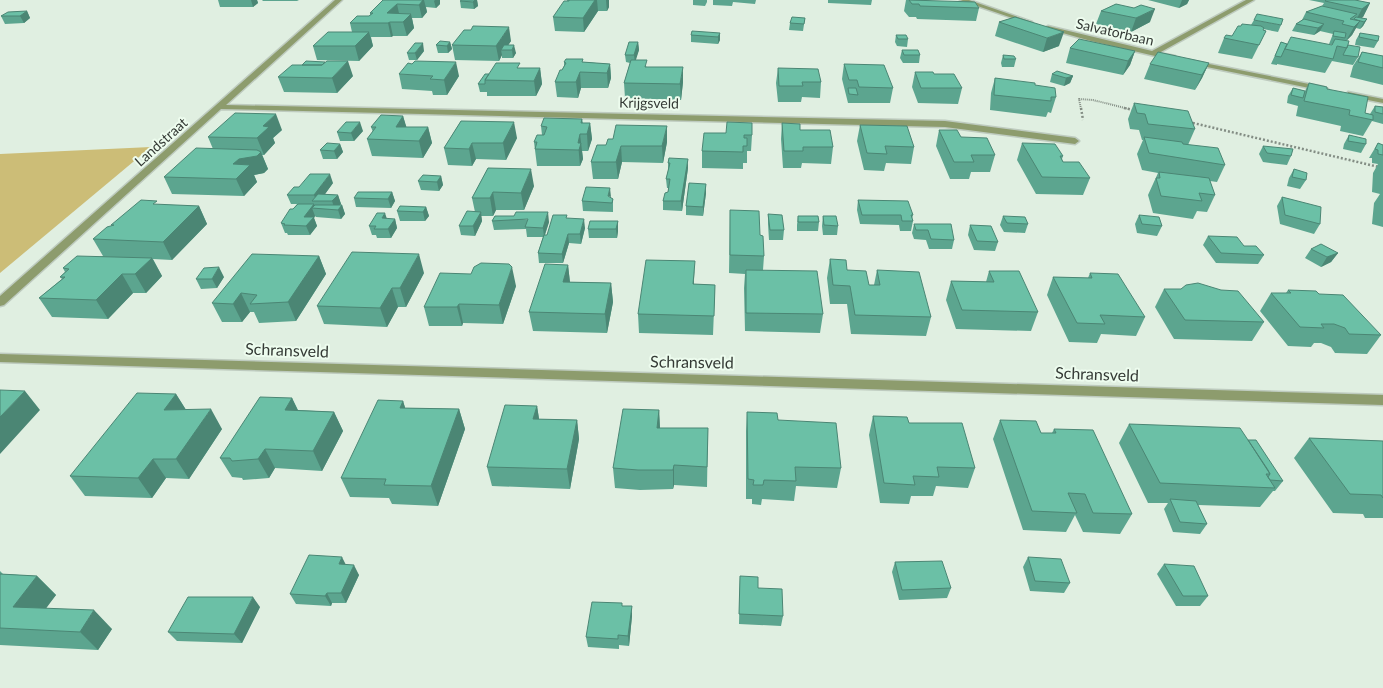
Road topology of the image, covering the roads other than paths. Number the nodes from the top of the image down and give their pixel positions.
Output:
1 (339, 0) edge
2 (963, 0) edge
3 (1251, 0) edge
4 (1035, 24) edge
5 (1043, 26) edge
6 (1152, 54) junction
7 (1334, 91) edge
8 (1344, 93) edge
9 (1383, 101) edge
10 (221, 107) junction
11 (1075, 140) road end
12 (0, 302) edge
13 (0, 358) edge
14 (1383, 400) edge

1 - 10 street, Landstraat
2 - 4 street
3 - 6 street
5 - 6 street, Salvatorbaan
6 - 7 street, Salvatorbaan
8 - 9 street
10 - 11 street, Krijgsveld
10 - 12 street, Landstraat
13 - 14 street, Schransveld

